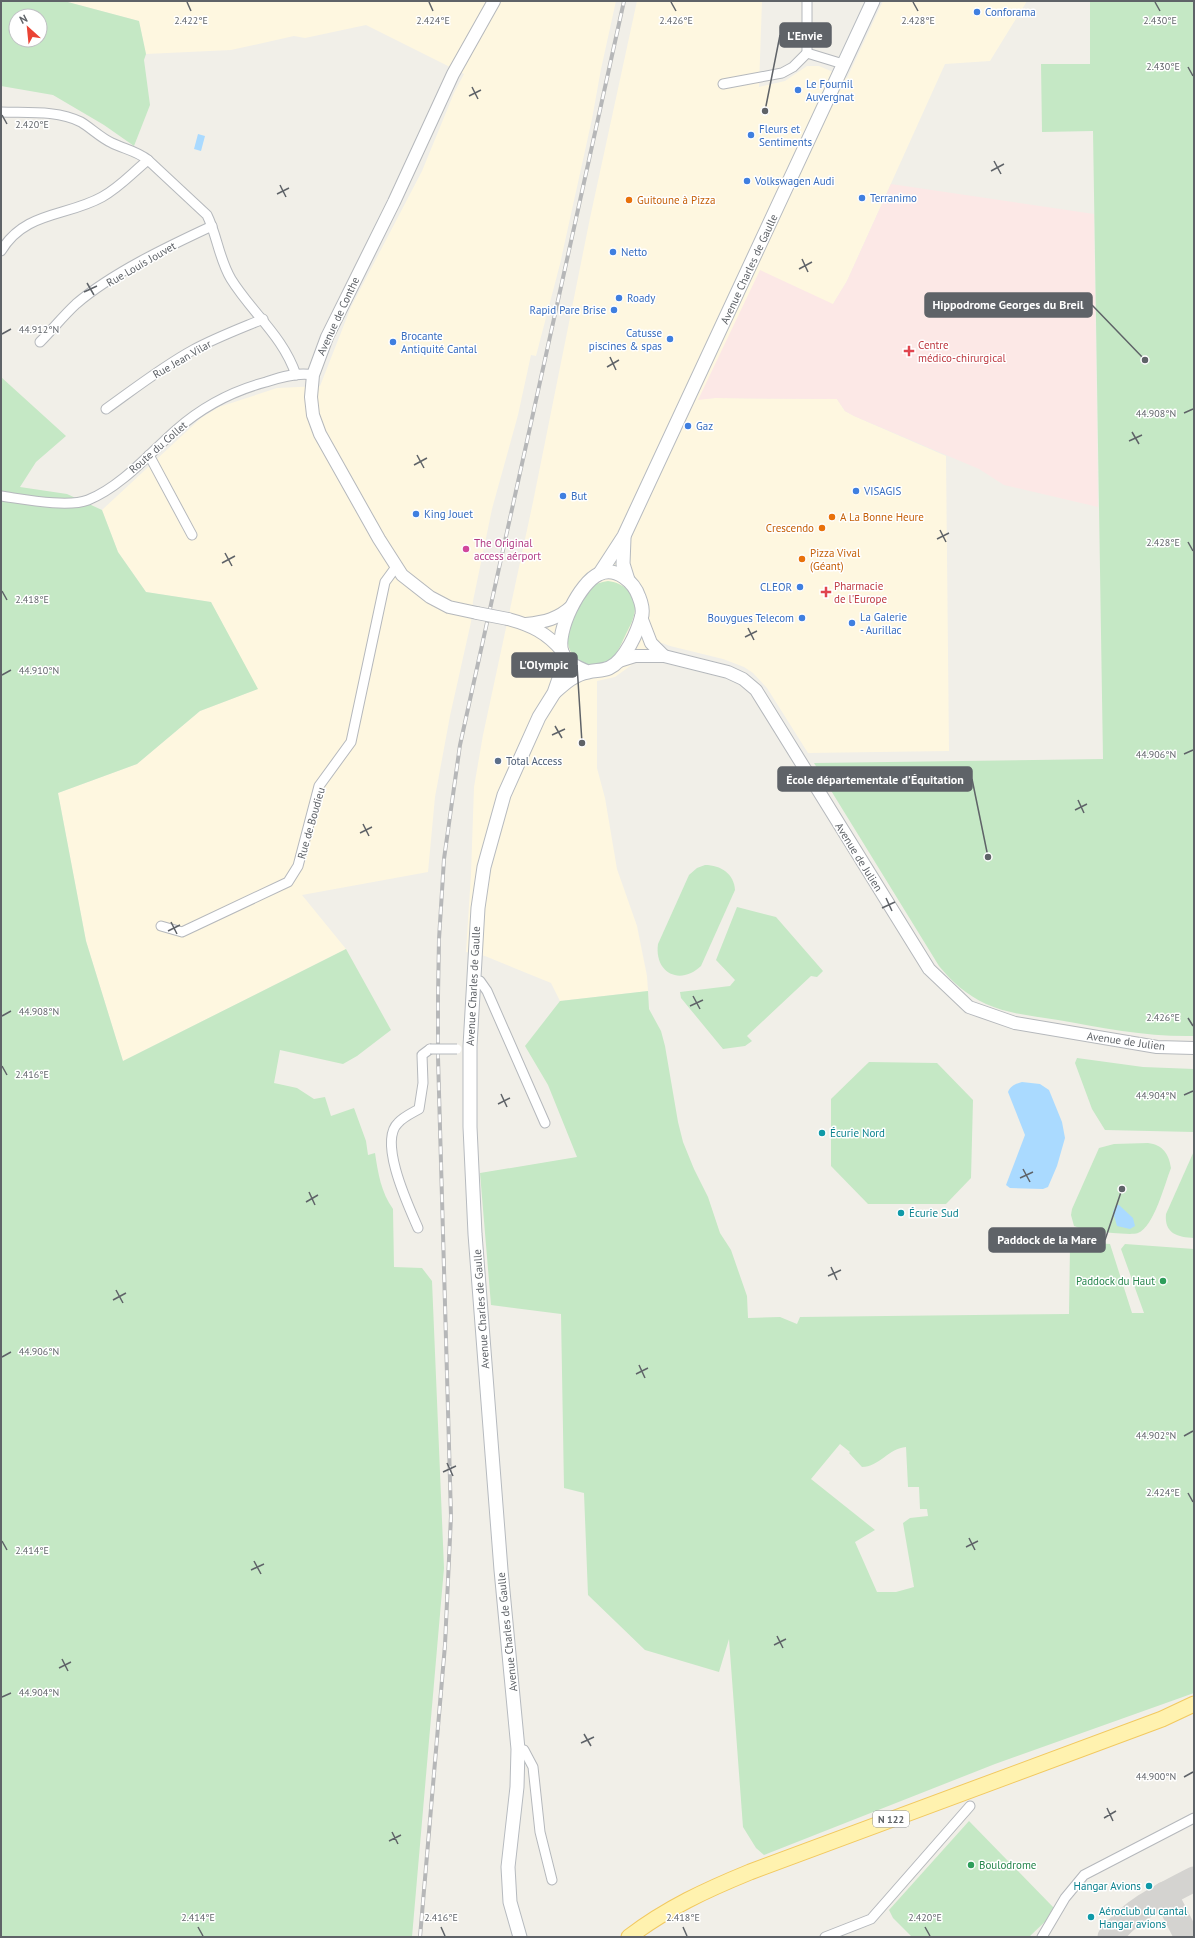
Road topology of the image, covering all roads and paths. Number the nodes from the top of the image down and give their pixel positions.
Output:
1 (494, 1) edge
2 (807, 1) edge
3 (872, 1) edge
4 (807, 53) junction
5 (843, 64) junction
6 (723, 84) dead end
7 (1, 112) edge
8 (148, 160) junction
9 (212, 226) junction
10 (1, 251) edge
11 (263, 319) junction
12 (40, 342) dead end
13 (296, 375) junction
14 (313, 375) junction
15 (106, 409) dead end
16 (149, 455) junction
17 (1, 496) edge
18 (192, 536) dead end
19 (624, 536) junction
20 (396, 567) junction
21 (600, 573) junction
22 (628, 580) junction
23 (573, 605) junction
24 (641, 617) junction
25 (526, 624) junction
26 (563, 653) junction
27 (664, 656) junction
28 (619, 661) junction
29 (588, 672) junction
30 (554, 694) junction
31 (162, 926) dead end
32 (473, 981) junction
33 (470, 1046) junction
34 (1194, 1048) edge
35 (545, 1123) dead end
36 (418, 1228) dead end
37 (1194, 1704) edge
38 (1194, 1710) edge
39 (1162, 1719) junction
40 (518, 1749) junction
41 (970, 1806) dead end
42 (1194, 1818) edge
43 (552, 1880) dead end
44 (520, 1937) edge
45 (629, 1937) edge
46 (825, 1937) edge
47 (1042, 1937) edge

1 - 14 street, Avenue de Conthe
2 - 4 street
3 - 5 main road, Avenue Charles de Gaulle
4 - 5 street
4 - 6 street
5 - 19 main road, Avenue Charles de Gaulle
7 - 8 street
8 - 9 street
8 - 10 street
9 - 11 street
9 - 12 street, Rue Louis Jouvet
11 - 13 street
11 - 15 street, Rue Jean Vilar
13 - 14 street, Route du Collet
13 - 16 street, Route du Collet
14 - 20 street, Avenue de Conthe
16 - 17 street, Route du Collet
16 - 18 street
19 - 21 main road, Avenue Charles de Gaulle
19 - 22 main road, Avenue Charles de Gaulle
20 - 25 street, Avenue de Conthe, bridge
20 - 31 street, Rue de Boudieu
21 - 22 main road
21 - 23 main road
22 - 24 main road
23 - 25 street, Avenue de Conthe
23 - 26 main road
24 - 27 street
24 - 28 main road
25 - 26 street, Avenue de Conthe
26 - 29 main road
26 - 30 main road, Avenue Charles de Gaulle
27 - 28 street, Avenue de Julien
27 - 34 street, Avenue de Julien
28 - 29 main road
29 - 30 main road, Avenue Charles de Gaulle
30 - 32 main road, Avenue Charles de Gaulle
32 - 33 main road, Avenue Charles de Gaulle
32 - 35 street
33 - 36 street, bridge
33 - 40 main road, Avenue Charles de Gaulle
37 - 39 main road, N 122
38 - 39 main road
39 - 45 main road, N 122
40 - 43 street
40 - 44 main road, Avenue Charles de Gaulle
41 - 46 street
42 - 47 street

